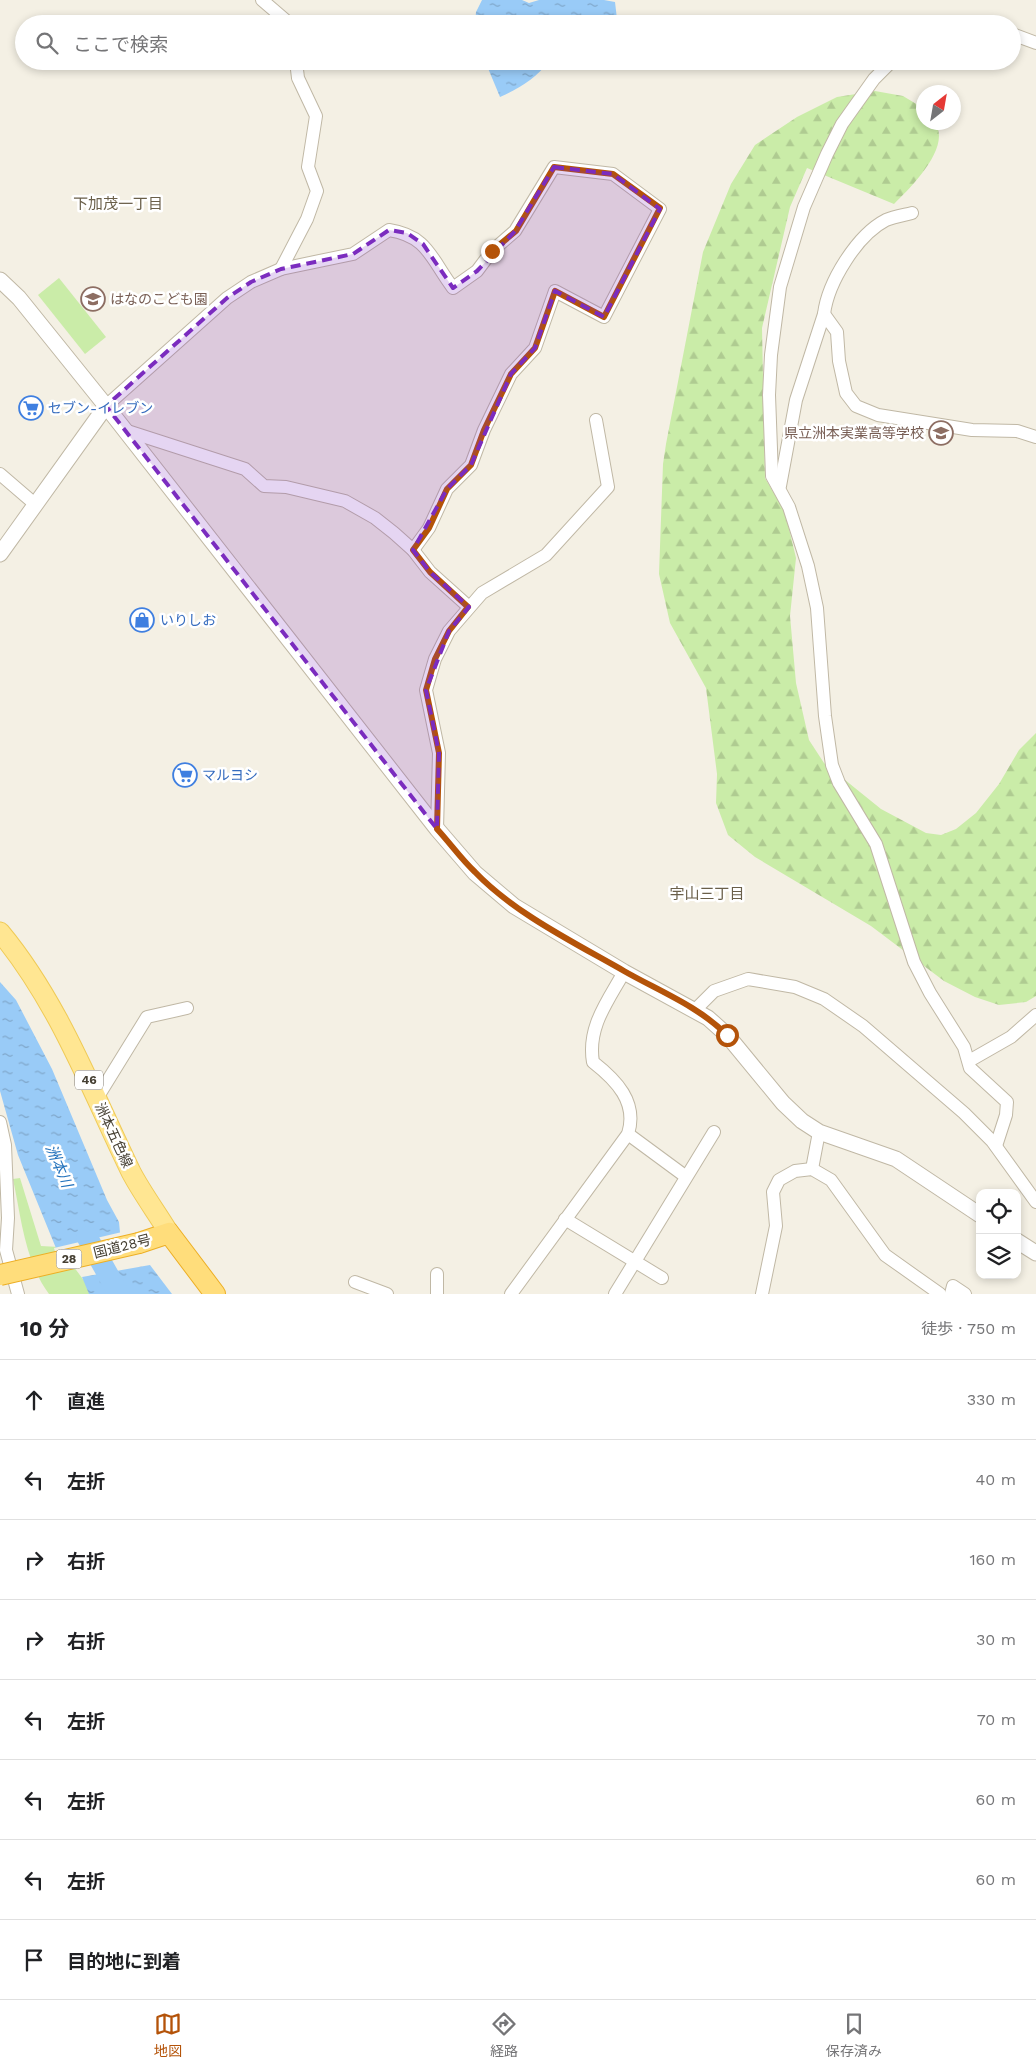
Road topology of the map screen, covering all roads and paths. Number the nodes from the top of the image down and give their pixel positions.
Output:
1 (262, 0) edge
2 (280, 15) edge
3 (1021, 37) edge
4 (1036, 43) edge
5 (297, 70) edge
6 (883, 70) edge
7 (912, 213) dead end
8 (281, 268) junction
9 (0, 280) edge
10 (824, 314) junction
11 (106, 406) junction
12 (596, 420) dead end
13 (124, 430) junction
14 (1036, 437) edge
15 (0, 474) edge
16 (780, 486) junction
17 (36, 505) junction
18 (413, 550) junction
19 (0, 554) edge
20 (468, 607) junction
21 (437, 829) junction
22 (0, 932) edge
23 (624, 972) junction
24 (187, 1008) dead end
25 (695, 1010) junction
26 (1036, 1015) edge
27 (969, 1061) junction
28 (97, 1098) junction
29 (0, 1122) edge
30 (714, 1132) dead end
31 (819, 1132) junction
32 (628, 1134) junction
33 (996, 1146) junction
34 (812, 1169) junction
35 (685, 1176) junction
36 (1036, 1202) edge
37 (976, 1212) edge
38 (565, 1219) junction
39 (169, 1234) junction
40 (1021, 1243) edge
41 (1036, 1254) edge
42 (634, 1261) junction
43 (437, 1274) dead end
44 (0, 1275) edge
45 (662, 1278) dead end
46 (355, 1282) dead end
47 (18, 1294) edge
48 (215, 1294) edge
49 (387, 1294) edge
50 (436, 1294) edge
51 (510, 1294) edge
52 (615, 1294) edge
53 (762, 1294) edge
54 (940, 1294) edge
55 (951, 1294) edge
56 (965, 1294) edge

1 - 2 street
3 - 4 street
5 - 8 street
6 - 16 street
7 - 10 street
8 - 11 street
8 - 18 street
9 - 11 street
10 - 14 street
10 - 16 street
11 - 13 street
11 - 17 street
12 - 20 street
13 - 18 street
13 - 21 street
15 - 17 street
16 - 27 street
17 - 19 street
18 - 20 street
20 - 21 street
21 - 23 street
22 - 28 main road, 洲本五色線 / 46
23 - 25 street
23 - 32 street
24 - 28 street
25 - 31 street
25 - 33 street
26 - 27 street
27 - 33 street
28 - 39 main road, 洲本五色線 / 46
29 - 47 street
30 - 35 street
31 - 34 street
31 - 37 street
32 - 35 street
32 - 38 street
33 - 36 street
34 - 53 street
34 - 54 street
35 - 42 street
38 - 42 street
38 - 51 street
39 - 44 highway, 国道28号 / 28, bridge
39 - 48 highway, 国道28号
40 - 41 street
42 - 45 street
42 - 52 street
43 - 50 street
46 - 49 street
55 - 56 street

